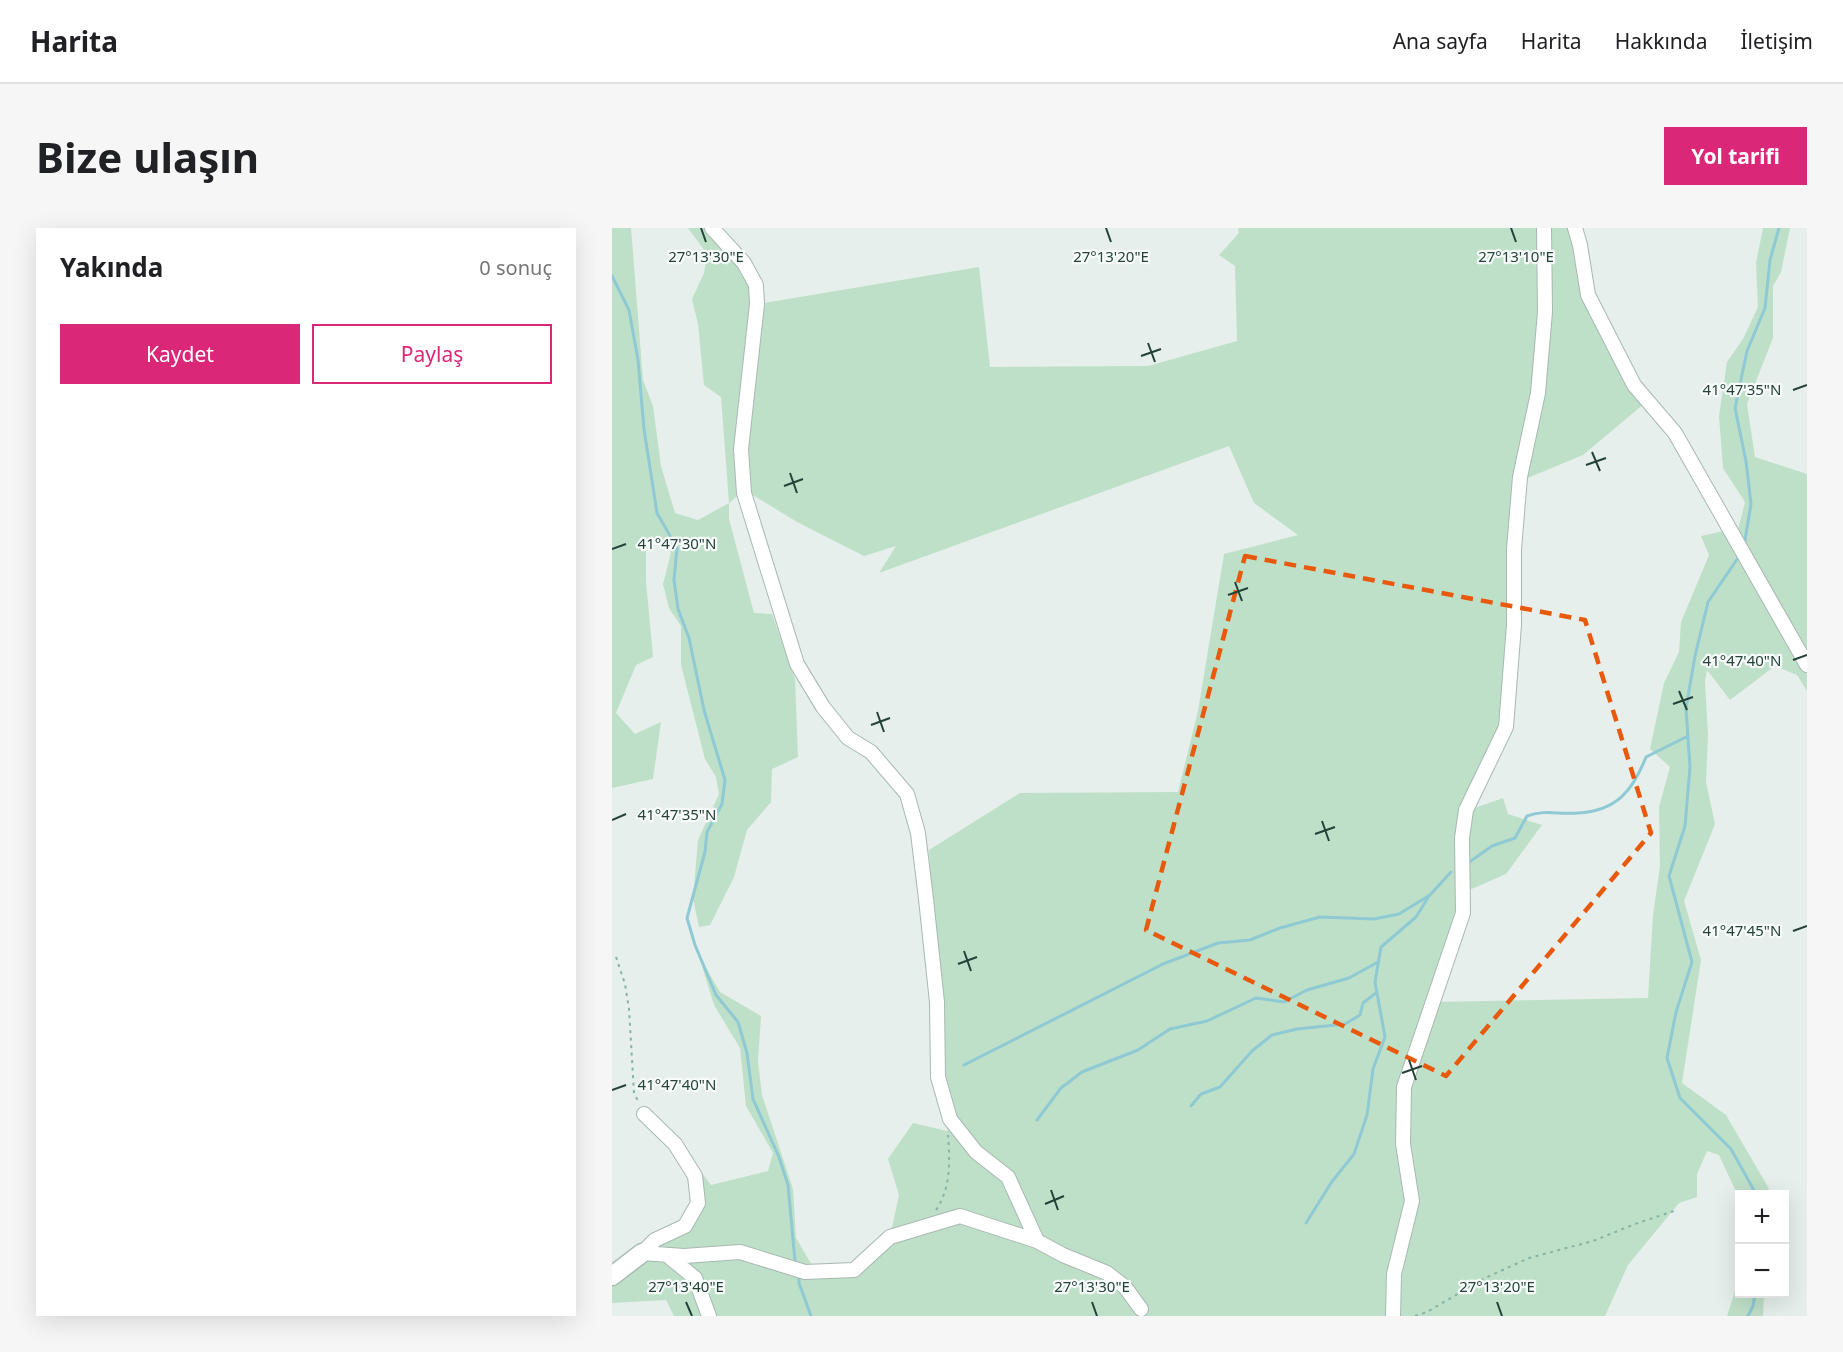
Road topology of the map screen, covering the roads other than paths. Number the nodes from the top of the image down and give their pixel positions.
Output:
1 (712, 228) edge
2 (1544, 228) edge
3 (1575, 228) edge
4 (1807, 665) edge
5 (644, 1114) road end
6 (1037, 1241) junction
7 (642, 1253) junction
8 (667, 1255) junction
9 (612, 1276) edge
10 (1141, 1309) dead end
11 (710, 1316) edge
12 (1394, 1316) edge

1 - 6 street
2 - 12 street
3 - 4 street
5 - 7 street
6 - 8 street
6 - 10 street
7 - 8 street
7 - 9 street
8 - 11 street

